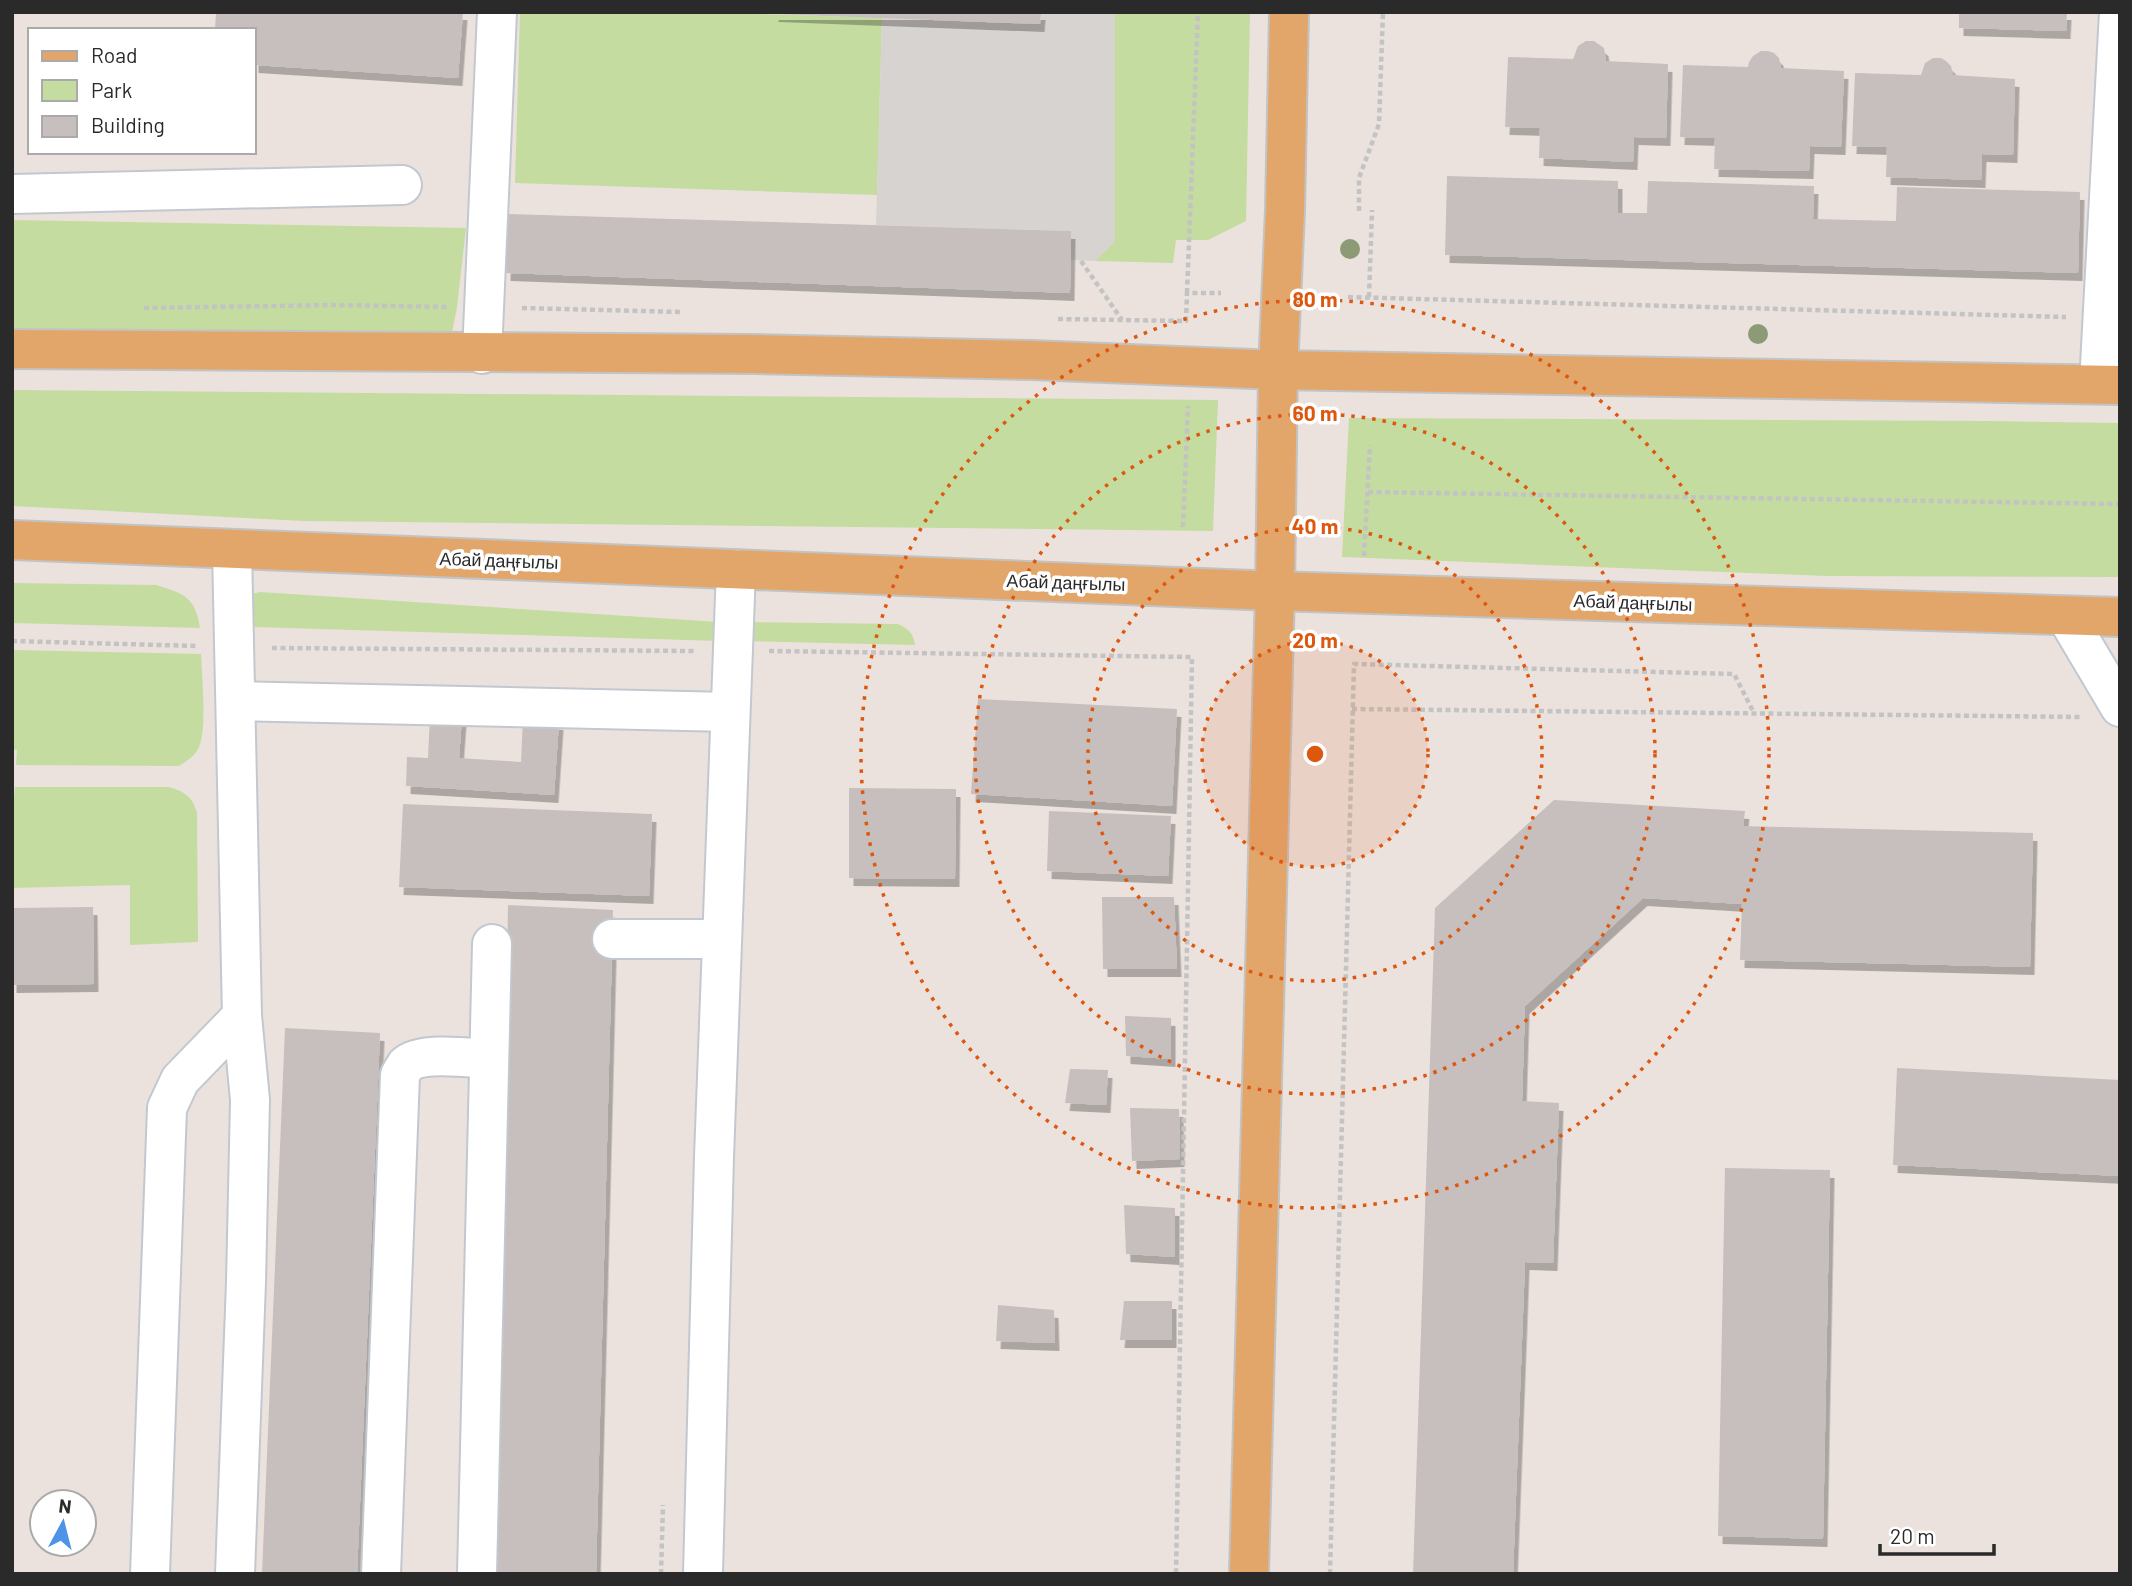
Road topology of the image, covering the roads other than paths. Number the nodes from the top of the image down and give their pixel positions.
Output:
1 (497, 12) edge
2 (1289, 12) edge
3 (2119, 12) edge
4 (402, 185) dead end
5 (12, 194) edge
6 (12, 349) edge
7 (482, 354) junction
8 (1278, 370) junction
9 (2110, 384) edge
10 (12, 540) edge
11 (232, 549) junction
12 (736, 569) junction
13 (1275, 591) junction
14 (2066, 616) junction
15 (2120, 617) edge
16 (236, 701) junction
17 (730, 712) junction
18 (2106, 712) edge
19 (612, 939) dead end
20 (721, 939) junction
21 (492, 944) dead end
22 (242, 1016) junction
23 (489, 1059) junction
24 (150, 1574) edge
25 (235, 1574) edge
26 (381, 1574) edge
27 (477, 1574) edge
28 (702, 1574) edge
29 (1249, 1574) edge

1 - 7 street
2 - 8 main road
3 - 9 street
4 - 5 street
6 - 7 main road
7 - 8 main road
8 - 9 main road
8 - 13 main road
10 - 11 main road, Абай даңғылы
11 - 12 main road, Абай даңғылы
11 - 16 street
12 - 13 main road, Абай даңғылы
12 - 17 street
13 - 14 main road, Абай даңғылы
13 - 29 main road
14 - 15 main road, Абай даңғылы
14 - 18 street
16 - 17 street
16 - 22 street
17 - 20 street
19 - 20 street
20 - 28 street
21 - 23 street
22 - 24 street
22 - 25 street
23 - 26 street
23 - 27 street

